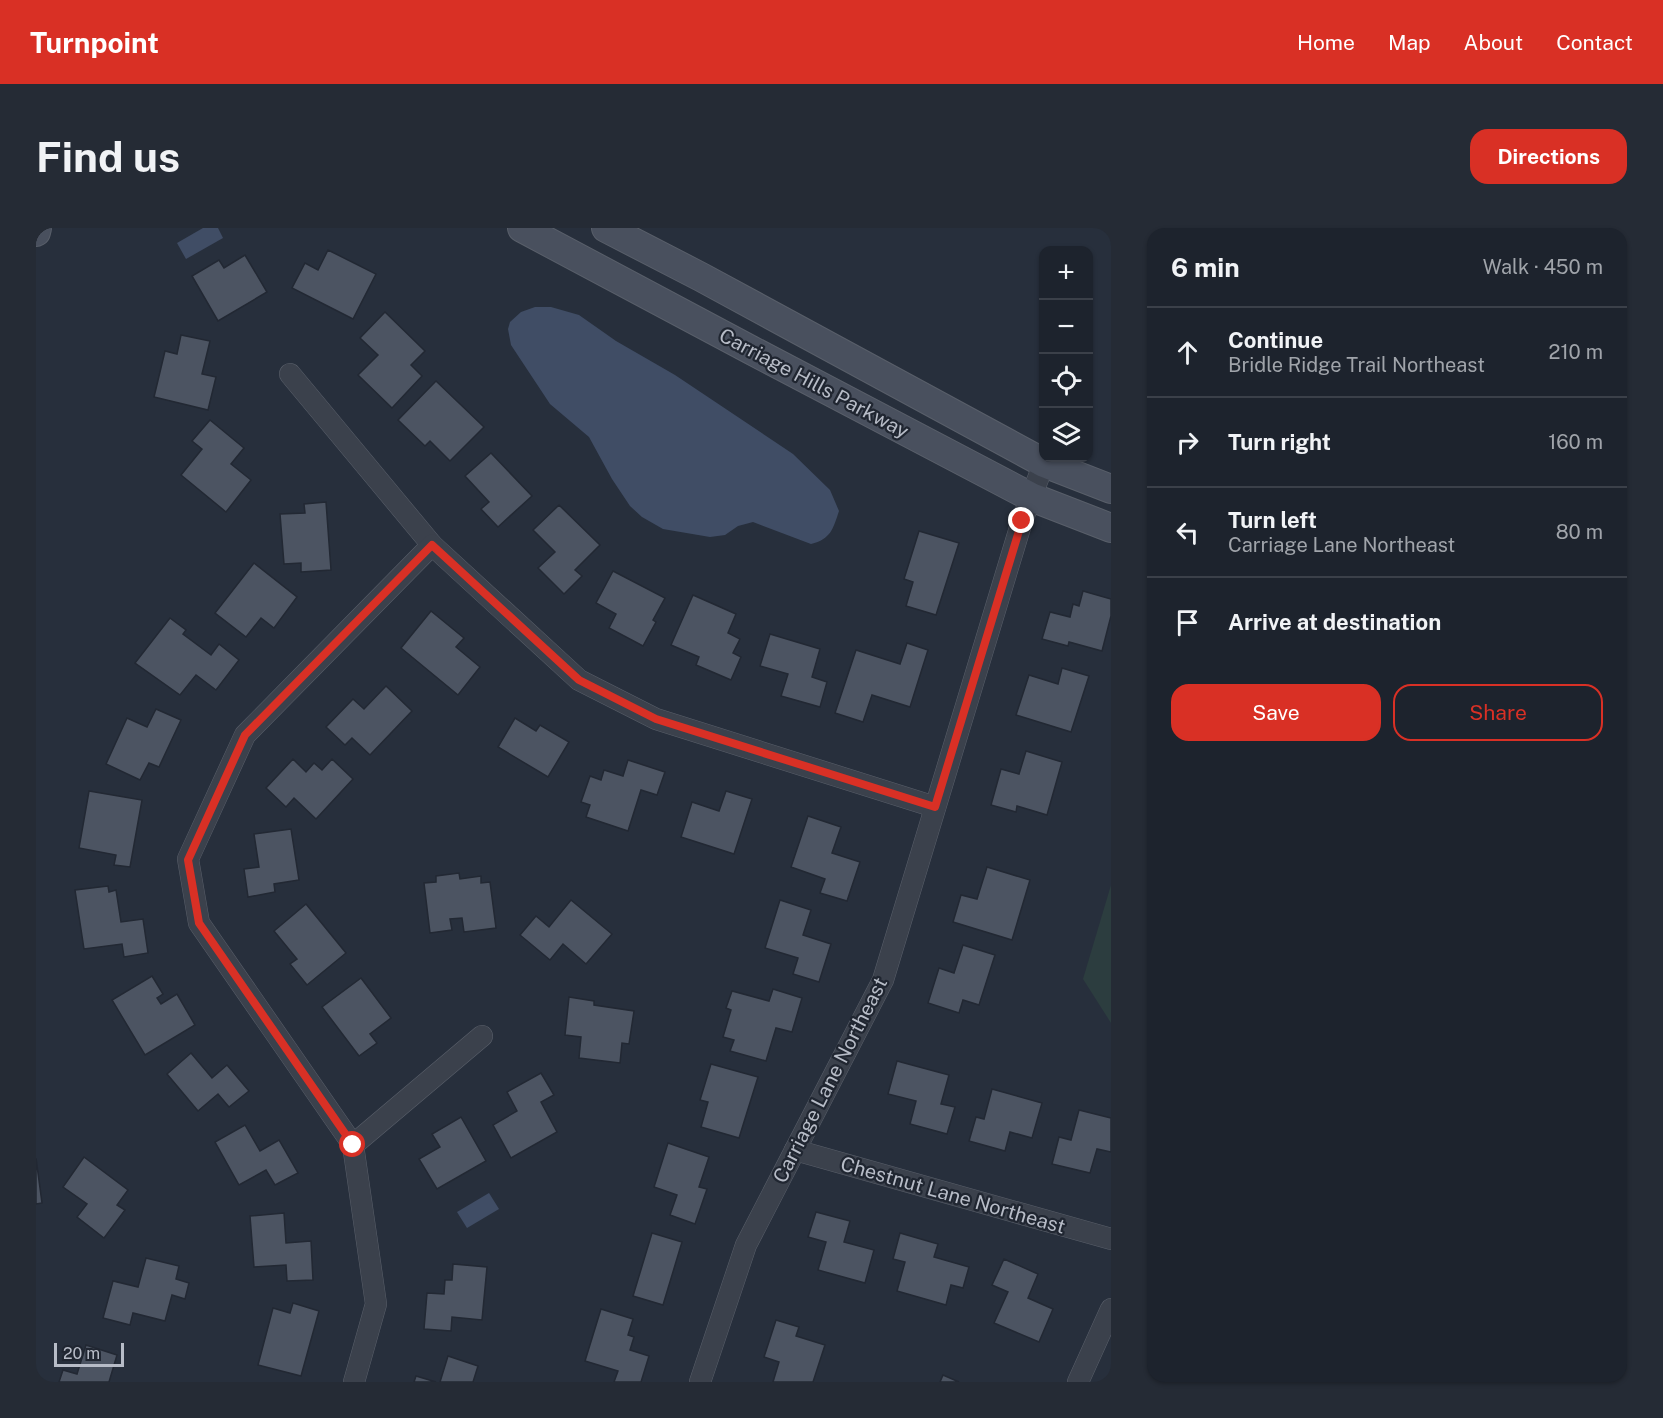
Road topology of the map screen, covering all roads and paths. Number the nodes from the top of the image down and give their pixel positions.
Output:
1 (37, 228) edge
2 (522, 228) edge
3 (606, 228) edge
4 (36, 232) edge
5 (290, 374) dead end
6 (1044, 463) junction
7 (1111, 489) edge
8 (1030, 496) junction
9 (1111, 528) edge
10 (432, 545) junction
11 (935, 807) junction
12 (482, 1036) dead end
13 (353, 1145) junction
14 (795, 1150) junction
15 (1111, 1239) edge
16 (1111, 1309) edge
17 (354, 1382) edge
18 (700, 1382) edge
19 (1078, 1382) edge

1 - 4 street
2 - 8 street, Carriage Hills Parkway
3 - 6 street, Carriage Hills Parkway
5 - 10 street
6 - 7 street, Carriage Hills Parkway
6 - 8 street, Carriage Lane Northeast
8 - 9 street, Carriage Hills Parkway
8 - 11 street, Carriage Lane Northeast
10 - 11 street
10 - 13 street
11 - 14 street, Carriage Lane Northeast
12 - 13 street
13 - 17 street
14 - 15 street, Chestnut Lane Northeast
14 - 18 street, Carriage Lane Northeast
16 - 19 street

